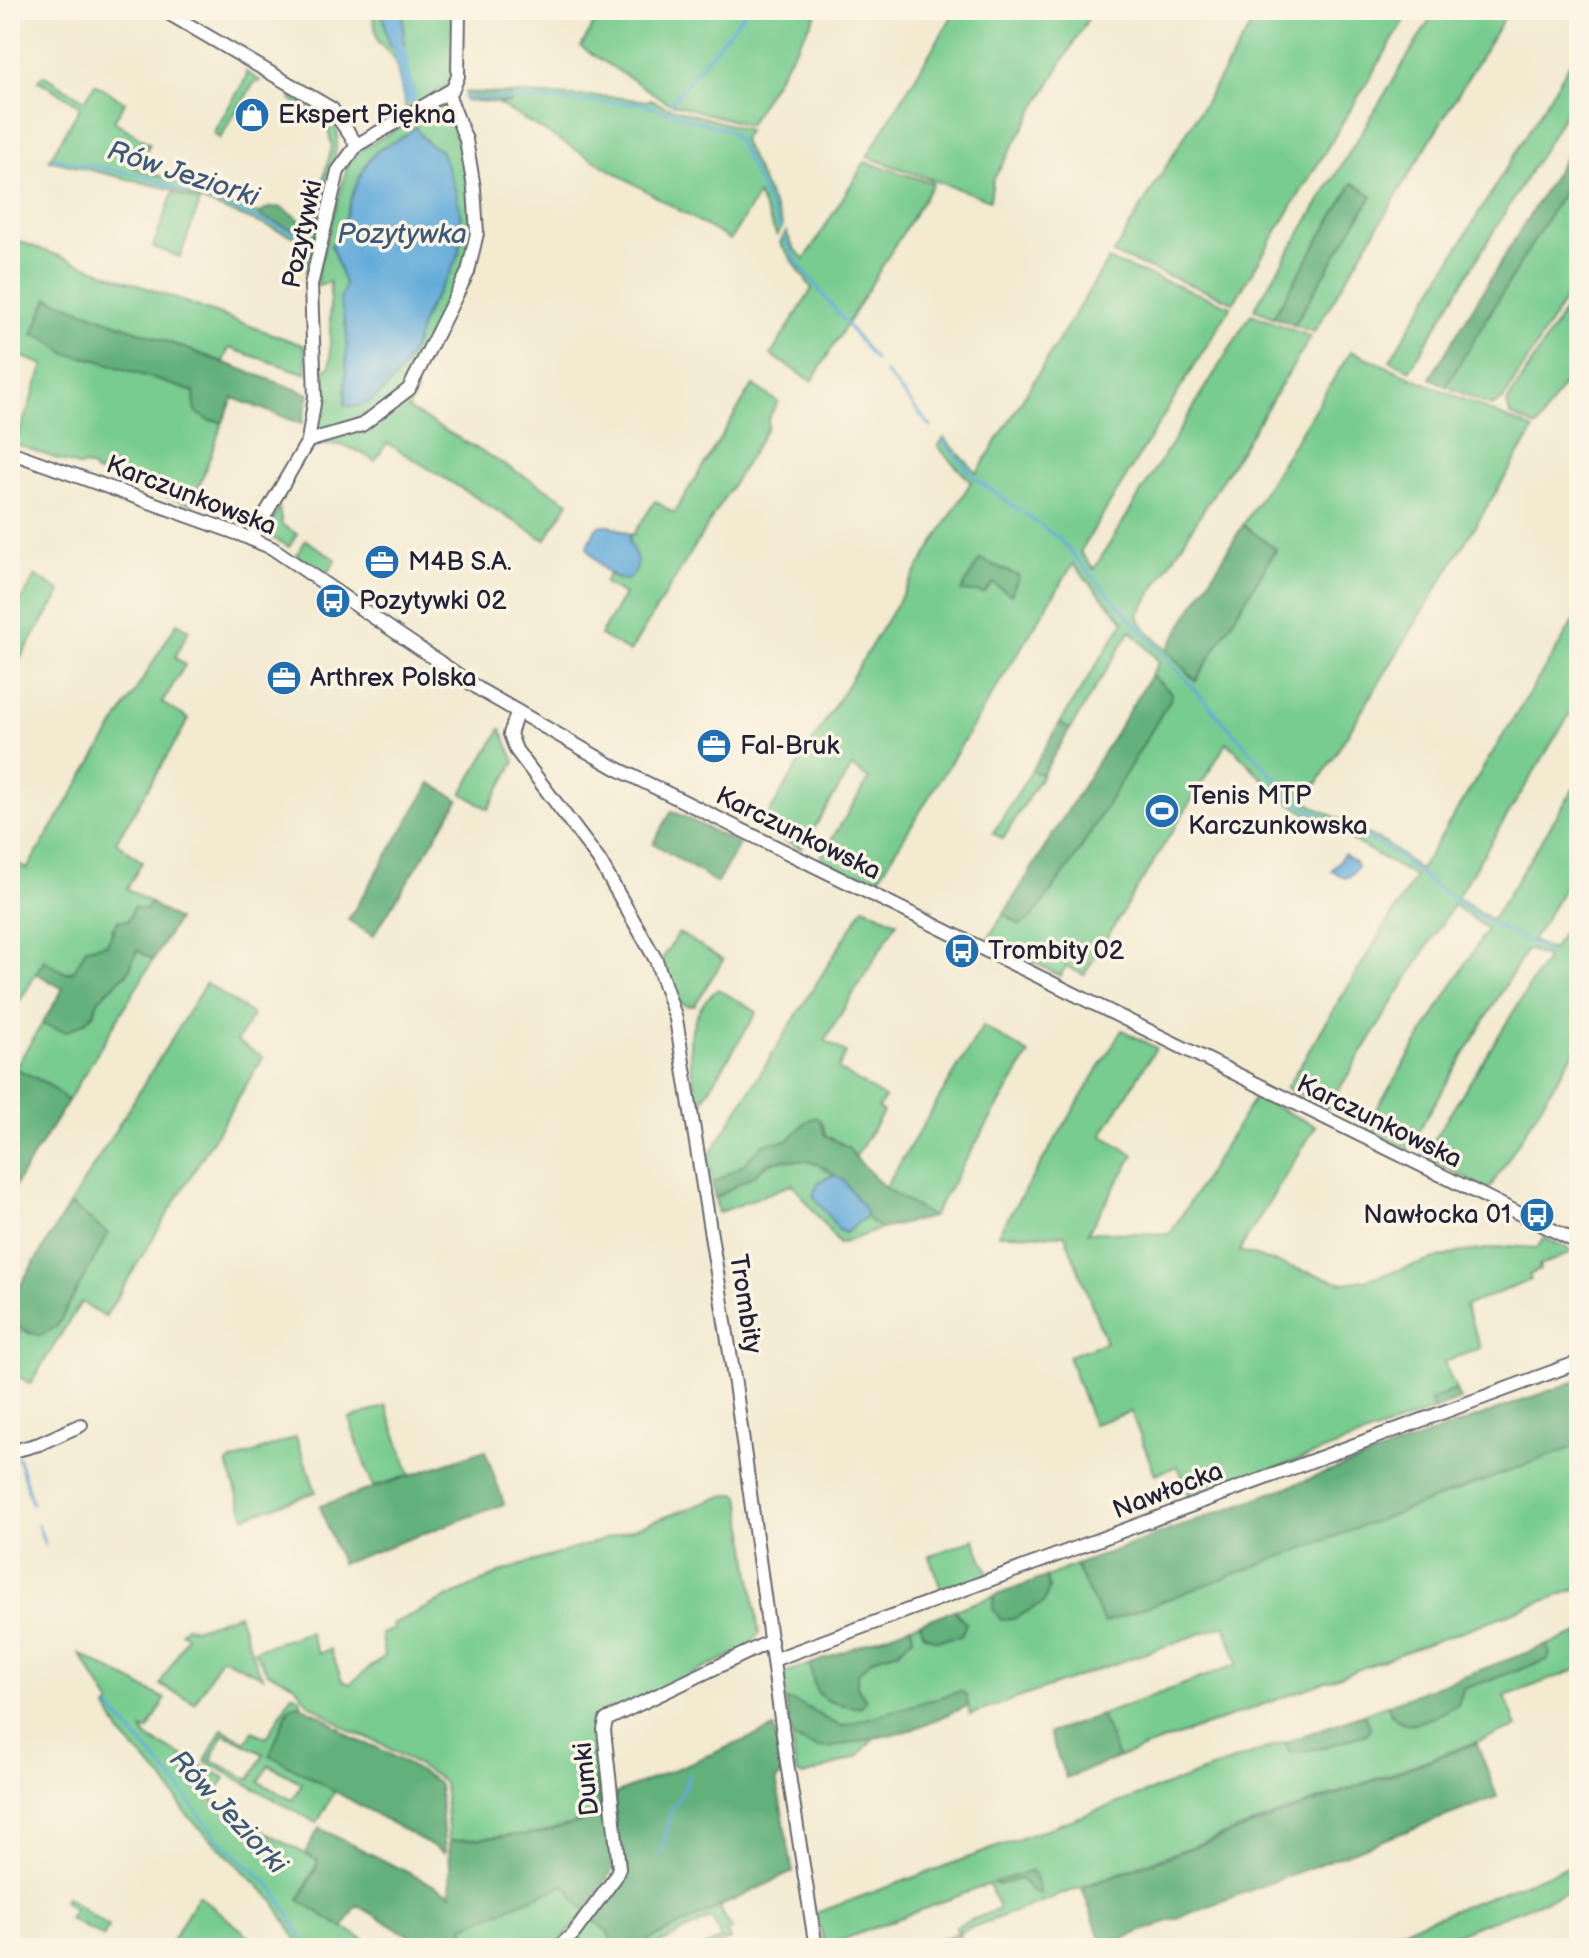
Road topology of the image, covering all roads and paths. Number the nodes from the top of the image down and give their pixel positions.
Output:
1 (163, 10) edge
2 (459, 10) edge
3 (448, 94) junction
4 (357, 145) junction
5 (308, 441) junction
6 (10, 452) edge
7 (251, 539) junction
8 (517, 713) junction
9 (1579, 1243) edge
10 (10, 1332) edge
11 (1579, 1362) edge
12 (10, 1384) edge
13 (81, 1425) dead end
14 (10, 1452) edge
15 (771, 1641) junction
16 (773, 1660) junction
17 (558, 1948) edge
18 (816, 1948) edge

1 - 4 street
2 - 3 street
3 - 4 street, Pozytywki
3 - 5 street
4 - 5 street, Pozytywki
5 - 7 street, Pozytywki
6 - 7 street, Karczunkowska
7 - 8 street, Karczunkowska
8 - 9 street, Karczunkowska
8 - 15 street, Trombity
10 - 12 street
11 - 16 street, Nawłocka
13 - 14 street
15 - 16 street, Trombity
15 - 17 street, Dumki
16 - 18 street, Trombity

